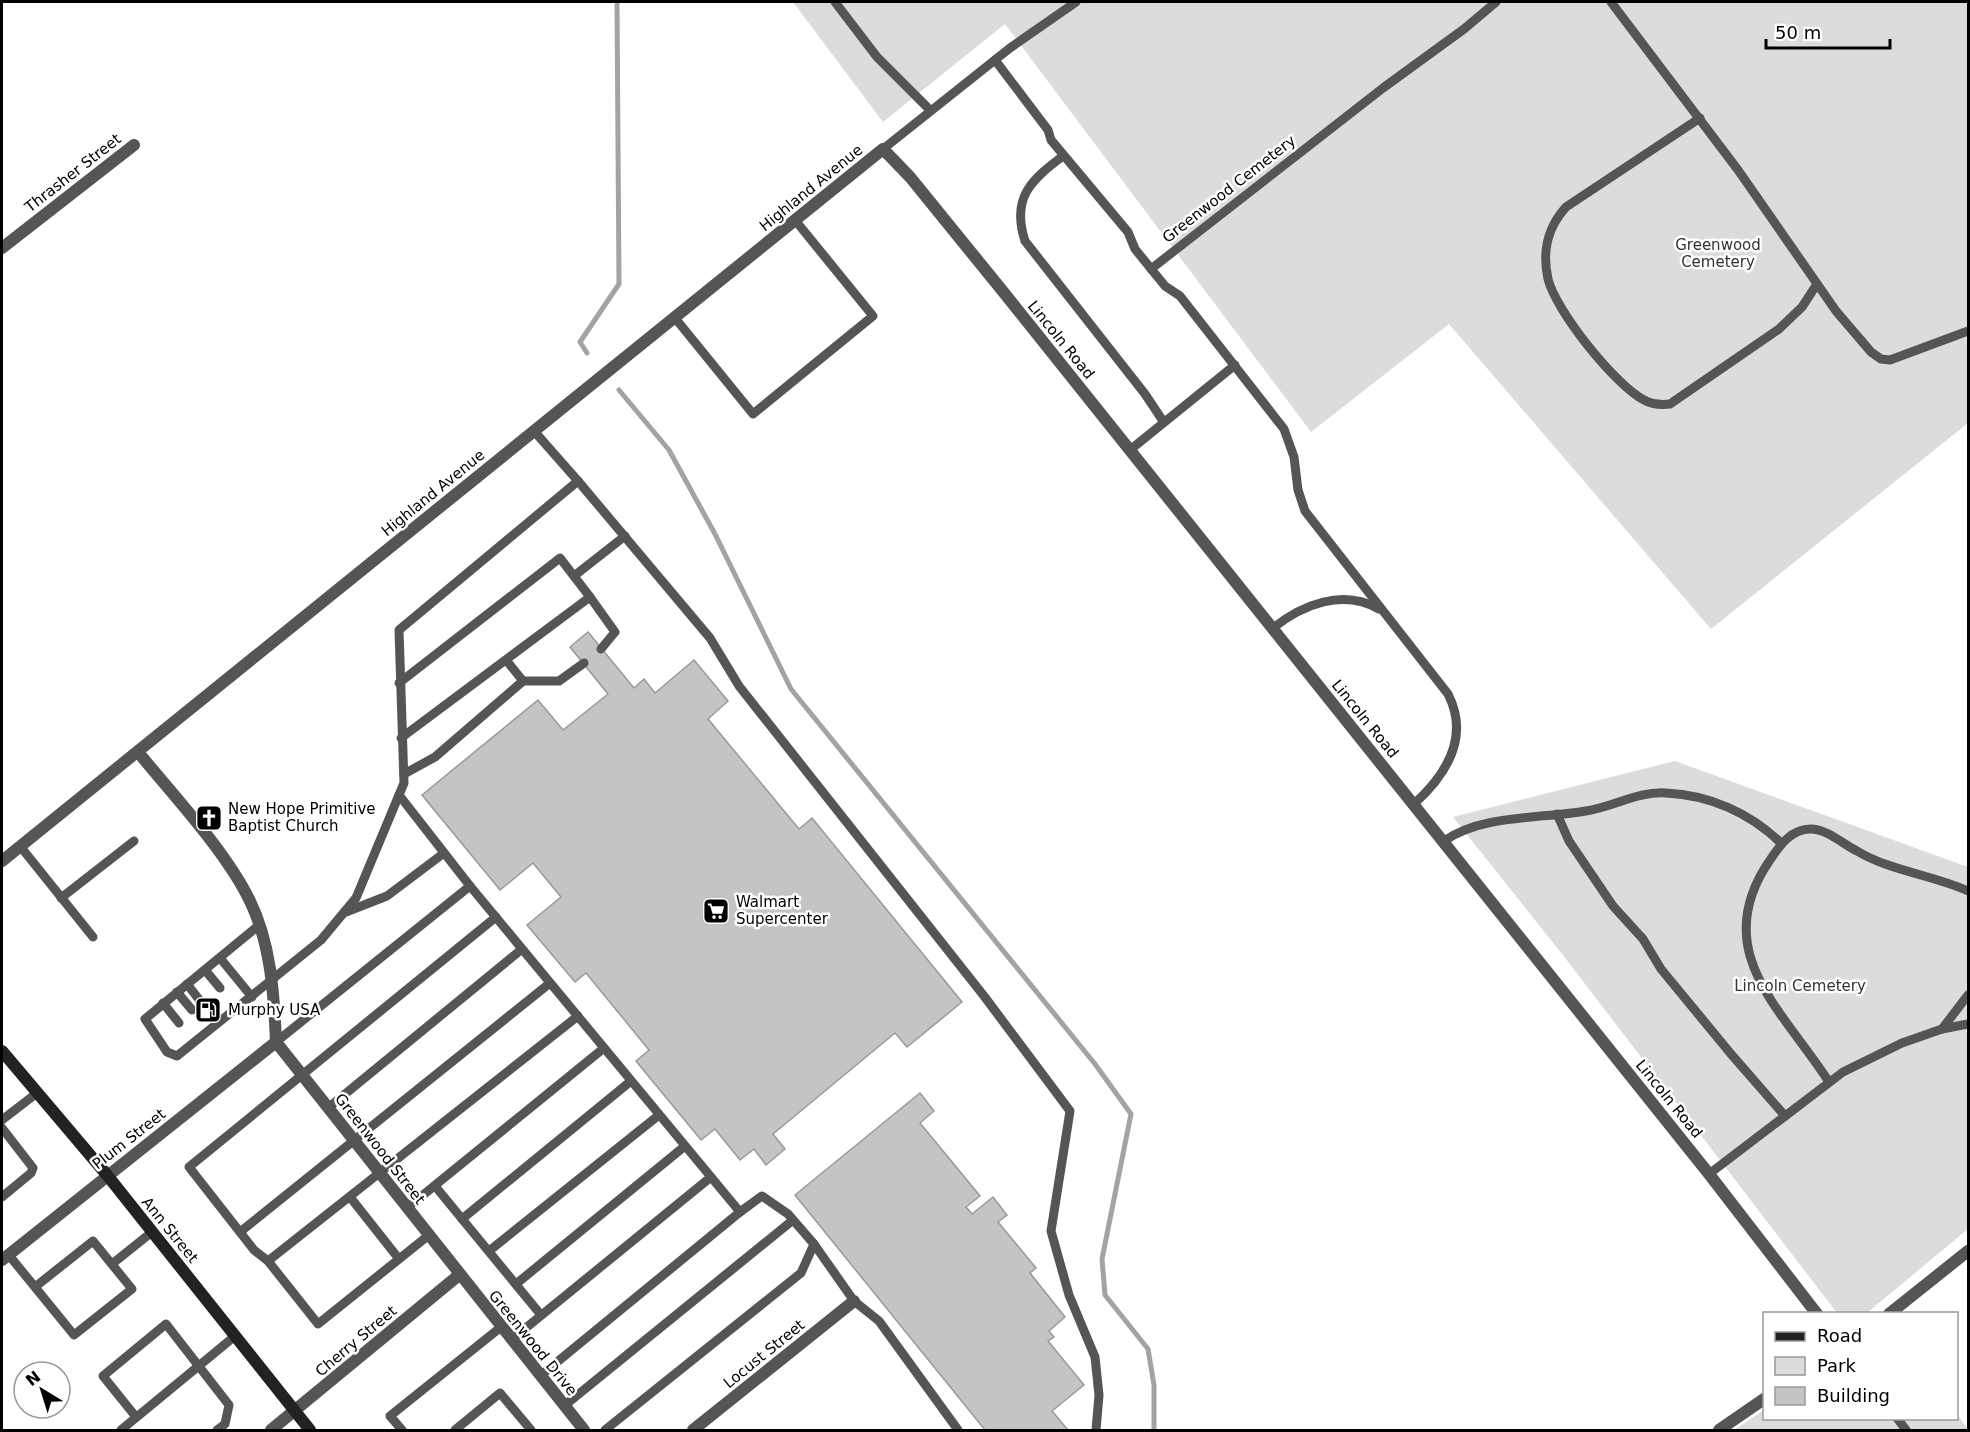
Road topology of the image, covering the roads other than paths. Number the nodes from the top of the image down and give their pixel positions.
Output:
1 (835, 2) edge
2 (1076, 2) edge
3 (1496, 2) edge
4 (1611, 2) edge
5 (994, 60) junction
6 (930, 110) junction
7 (1700, 118) junction
8 (134, 145) dead end
9 (883, 149) junction
10 (1063, 156) junction
11 (795, 220) junction
12 (2, 248) edge
13 (1151, 269) junction
14 (1817, 285) junction
15 (675, 318) junction
16 (1968, 331) edge
17 (1235, 365) junction
18 (1163, 420) junction
19 (534, 431) junction
20 (1130, 450) junction
21 (578, 480) junction
22 (625, 536) junction
23 (574, 576) junction
24 (590, 597) junction
25 (1381, 610) junction
26 (1274, 628) junction
27 (601, 649) dead end
28 (506, 660) junction
29 (584, 663) dead end
30 (523, 681) junction
31 (399, 682) junction
32 (401, 738) junction
33 (138, 752) junction
34 (404, 774) junction
35 (399, 795) junction
36 (1414, 804) junction
37 (1557, 814) junction
38 (134, 841) dead end
39 (1444, 841) junction
40 (1781, 843) junction
41 (20, 846) junction
42 (444, 853) junction
43 (2, 861) edge
44 (470, 886) junction
45 (1968, 891) edge
46 (61, 898) junction
47 (344, 913) junction
48 (496, 917) junction
49 (258, 926) junction
50 (93, 938) dead end
51 (522, 949) junction
52 (220, 958) junction
53 (205, 970) junction
54 (273, 979) junction
55 (550, 983) junction
56 (187, 984) junction
57 (220, 988) dead end
58 (177, 992) junction
59 (1968, 995) edge
60 (252, 997) junction
61 (201, 1002) dead end
62 (163, 1003) junction
63 (192, 1010) dead end
64 (578, 1016) junction
65 (179, 1023) dead end
66 (1968, 1024) edge
67 (1942, 1029) junction
68 (276, 1042) junction
69 (604, 1048) junction
70 (2, 1051) edge
71 (302, 1076) junction
72 (631, 1081) junction
73 (1829, 1082) junction
74 (37, 1093) junction
75 (328, 1108) junction
76 (659, 1115) junction
77 (1785, 1116) junction
78 (2, 1120) edge
79 (2, 1128) edge
80 (355, 1142) junction
81 (685, 1146) junction
82 (380, 1173) junction
83 (1710, 1174) junction
84 (107, 1175) junction
85 (711, 1177) junction
86 (435, 1186) junction
87 (2, 1197) edge
88 (350, 1197) junction
89 (407, 1208) junction
90 (740, 1212) junction
91 (462, 1219) junction
92 (793, 1220) junction
93 (152, 1232) junction
94 (240, 1232) junction
95 (429, 1235) junction
96 (814, 1244) junction
97 (489, 1251) junction
98 (1968, 1251) edge
99 (5, 1257) edge
100 (399, 1259) junction
101 (268, 1261) junction
102 (112, 1264) junction
103 (459, 1275) junction
104 (516, 1284) junction
105 (36, 1287) junction
106 (854, 1301) junction
107 (1815, 1312) edge
108 (1892, 1312) edge
109 (541, 1315) junction
110 (501, 1327) junction
111 (235, 1336) junction
112 (511, 1340) junction
113 (199, 1366) junction
114 (540, 1376) junction
115 (1763, 1400) edge
116 (564, 1406) junction
117 (295, 1411) junction
118 (136, 1417) junction
119 (125, 1429) edge
120 (217, 1431) edge
121 (271, 1431) edge
122 (310, 1431) edge
123 (402, 1431) edge
124 (455, 1431) edge
125 (531, 1431) edge
126 (584, 1431) edge
127 (605, 1431) edge
128 (693, 1431) edge
129 (958, 1431) edge
130 (1096, 1431) edge
131 (1719, 1431) edge

1 - 6 lane
2 - 5 lane
3 - 13 lane, Greenwood Cemetery
4 - 7 lane
5 - 6 lane
5 - 10 lane
6 - 9 lane
7 - 14 lane
7 - 14 lane
8 - 12 street, Thrasher Street
9 - 11 street, Highland Avenue
9 - 20 street, Lincoln Road
10 - 13 lane
10 - 18 lane
11 - 15 street, Highland Avenue
11 - 15 lane
13 - 17 lane
14 - 16 lane
15 - 19 street, Highland Avenue
17 - 18 lane
17 - 25 lane
18 - 20 lane
19 - 21 lane
19 - 33 street, Highland Avenue
20 - 26 street, Lincoln Road
21 - 22 lane
21 - 31 lane
22 - 23 lane
22 - 130 lane
23 - 24 lane
23 - 31 lane
24 - 27 lane
24 - 28 lane
25 - 26 lane
25 - 36 lane
26 - 36 street, Lincoln Road
28 - 30 lane
28 - 32 lane
29 - 30 lane
30 - 34 lane
31 - 32 lane
32 - 34 lane
33 - 41 street, Highland Avenue
33 - 49 street
34 - 35 lane
35 - 42 lane
35 - 47 lane
36 - 39 street, Lincoln Road
37 - 39 lane
37 - 40 lane
37 - 77 lane
38 - 46 lane
39 - 83 street, Lincoln Road
40 - 45 lane
40 - 73 lane
41 - 43 street, Highland Avenue
41 - 46 lane
42 - 44 lane
42 - 47 lane
44 - 48 lane
44 - 68 lane
46 - 50 lane
47 - 54 lane
48 - 51 lane
48 - 71 lane
49 - 52 lane
49 - 54 street
51 - 55 lane
51 - 75 lane
52 - 53 lane
52 - 60 lane
53 - 56 lane
53 - 57 lane
54 - 60 lane
54 - 68 street
55 - 64 lane
55 - 80 lane
56 - 58 lane
56 - 61 lane
58 - 62 lane
58 - 63 lane
59 - 67 lane
60 - 62 lane
62 - 65 lane
64 - 69 lane
64 - 82 lane
66 - 67 lane
67 - 73 lane
68 - 71 street, Greenwood Street
68 - 84 street, Plum Street
69 - 72 lane
69 - 86 lane
70 - 74 main road, Ann Street
71 - 75 street, Greenwood Street
71 - 94 lane
72 - 76 lane
72 - 91 lane
73 - 77 lane
74 - 78 lane
74 - 84 main road, Ann Street
75 - 80 street, Greenwood Street
76 - 81 lane
76 - 97 lane
77 - 83 lane
79 - 87 lane
80 - 82 street, Greenwood Street
80 - 94 lane
81 - 85 lane
81 - 104 lane
82 - 88 lane
82 - 89 street, Greenwood Street
83 - 107 street, Lincoln Road
84 - 93 main road, Ann Street
84 - 99 street, Plum Street
85 - 90 lane
85 - 109 lane
86 - 89 lane
86 - 91 lane
88 - 100 lane
88 - 101 lane
89 - 95 street, Greenwood Street
90 - 92 lane
90 - 114 lane
91 - 97 lane
92 - 96 lane
92 - 116 lane
93 - 102 lane
93 - 111 main road, Ann Street
94 - 101 lane
95 - 100 lane
95 - 103 street, Greenwood Street
96 - 106 lane
96 - 127 lane
97 - 104 lane
98 - 108 street
99 - 105 lane
100 - 101 lane
102 - 105 lane
102 - 105 lane
103 - 110 street, Greenwood Drive
103 - 117 street, Cherry Street
104 - 109 lane
106 - 128 street, Locust Street
106 - 129 lane
109 - 112 lane
110 - 112 street, Greenwood Drive
110 - 123 lane
111 - 113 lane
111 - 117 main road, Ann Street
112 - 114 street, Greenwood Drive
113 - 118 lane
113 - 118 lane
113 - 120 lane
114 - 116 street, Greenwood Drive
115 - 131 street
116 - 126 street, Greenwood Drive
117 - 121 street, Cherry Street
117 - 122 main road, Ann Street
118 - 119 lane
124 - 125 lane

